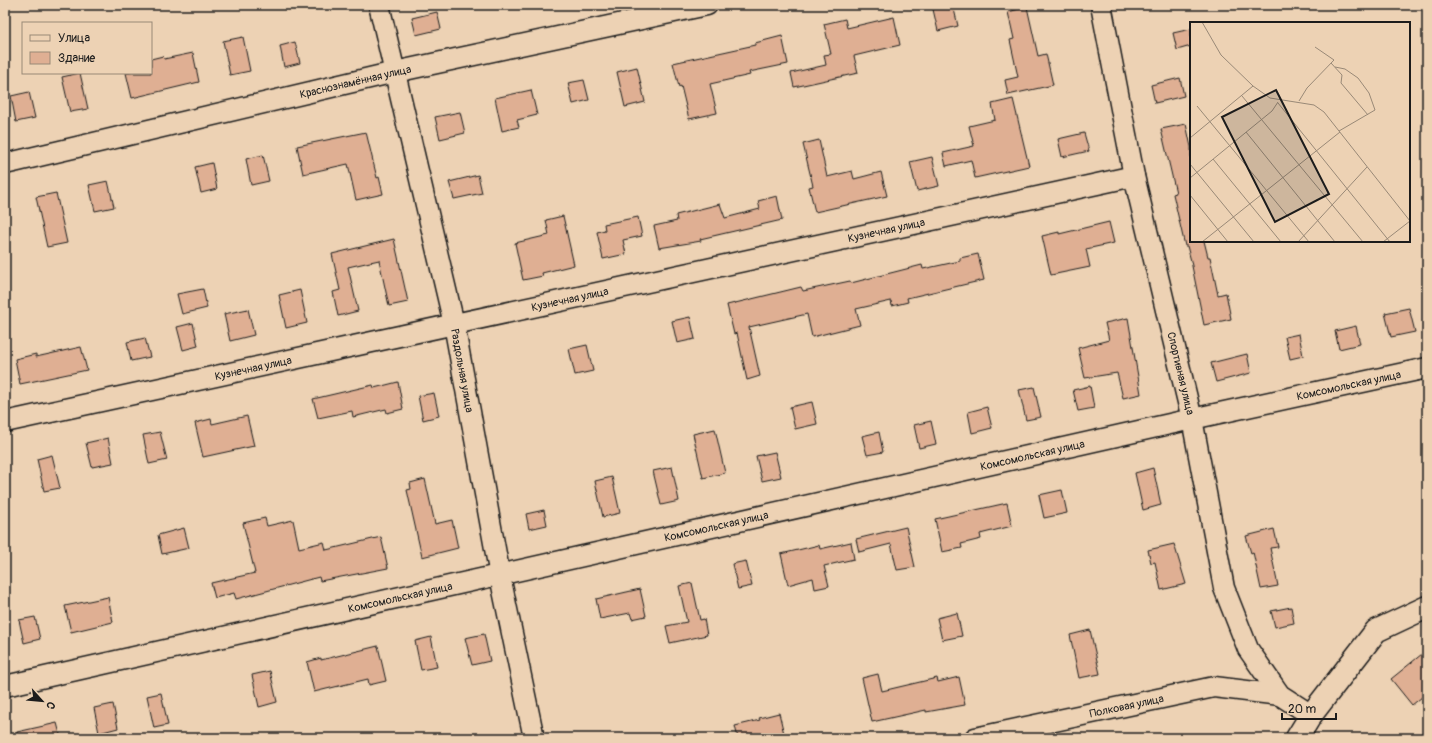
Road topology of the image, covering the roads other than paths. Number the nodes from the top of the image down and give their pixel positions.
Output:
1 (379, 5) edge
2 (707, 5) edge
3 (1101, 5) edge
4 (395, 72) junction
5 (5, 164) edge
6 (1134, 176) junction
7 (454, 324) junction
8 (1427, 368) edge
9 (1192, 419) junction
10 (5, 422) edge
11 (500, 576) junction
12 (1427, 607) edge
13 (5, 686) edge
14 (1280, 695) junction
15 (1311, 715) junction
16 (534, 738) edge
17 (975, 738) edge
18 (1297, 738) edge

1 - 4 street, Раздольная улица
2 - 4 street, Краснознамённая улица
3 - 6 street, Спортивная улица
4 - 5 street, Краснознамённая улица
4 - 7 street, Раздольная улица
6 - 7 street, Кузнечная улица
6 - 9 street, Спортивная улица
7 - 10 street, Кузнечная улица
7 - 11 street, Раздольная улица
8 - 9 street, Комсомольская улица
9 - 11 street, Комсомольская улица
9 - 14 street, Спортивная улица
11 - 13 street, Комсомольская улица
11 - 16 street, Раздольная улица
12 - 15 main road
14 - 15 street, Спортивная улица
14 - 17 street, Полковая улица
15 - 18 main road

